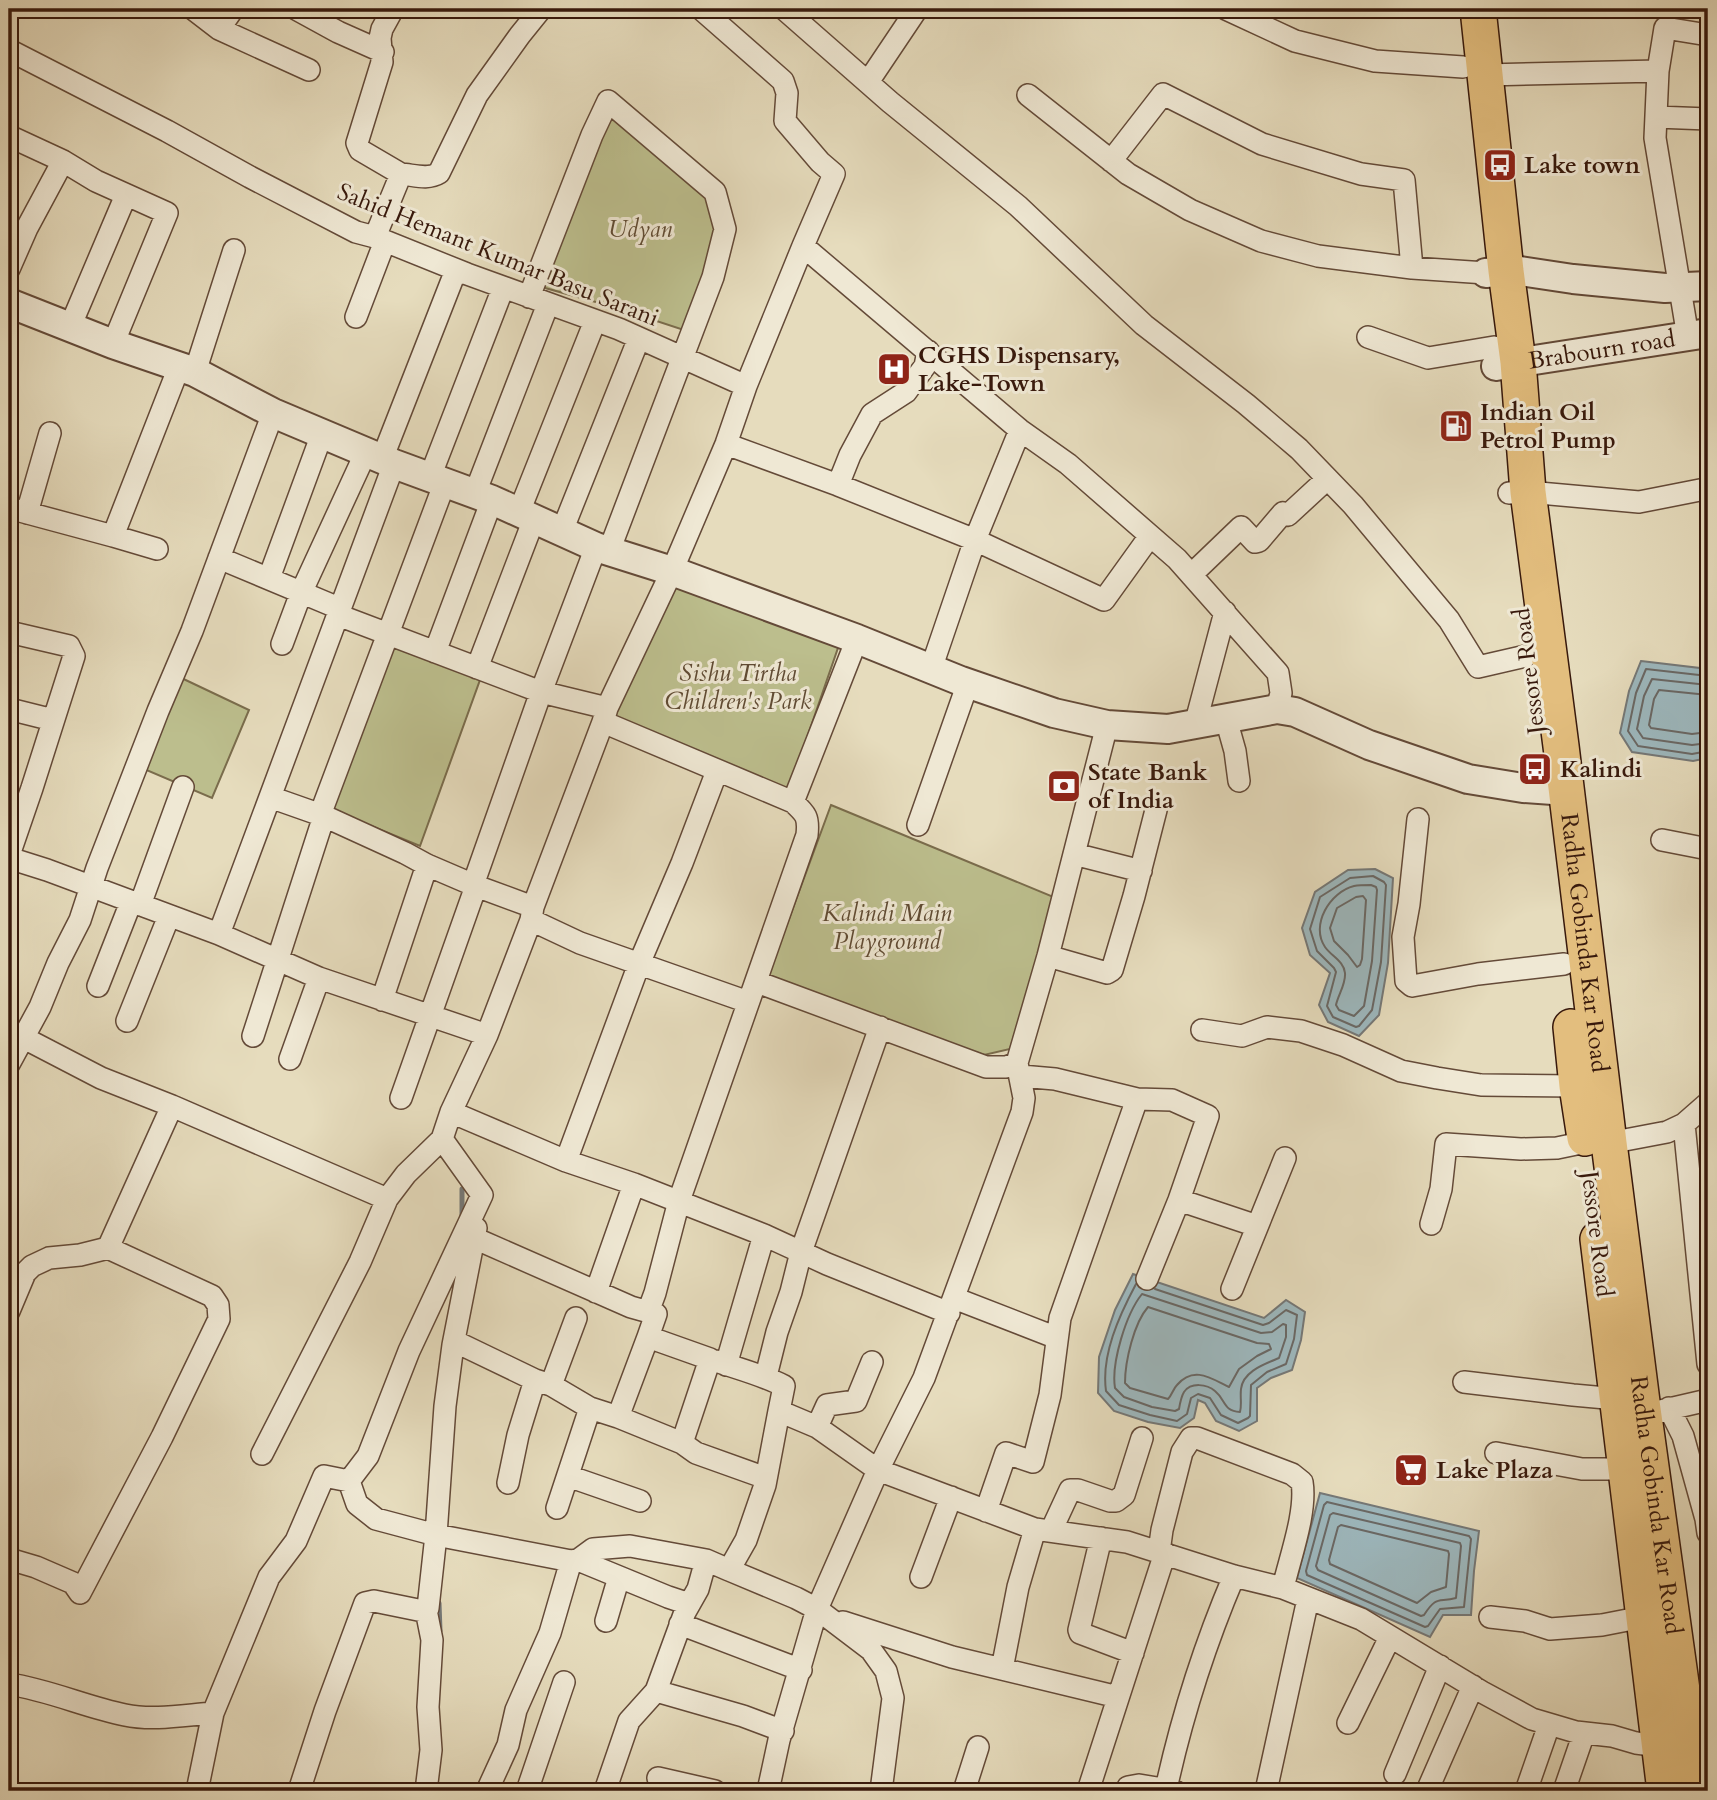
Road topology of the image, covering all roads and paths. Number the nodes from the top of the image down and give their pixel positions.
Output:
1 (193, 9) edge
2 (233, 9) edge
3 (296, 9) edge
4 (393, 9) edge
5 (541, 9) edge
6 (701, 9) edge
7 (784, 9) edge
8 (917, 9) edge
9 (1226, 9) edge
10 (1456, 9) edge
11 (1478, 9) edge
12 (219, 29) junction
13 (1708, 35) edge
14 (9, 50) edge
15 (383, 52) junction
16 (309, 71) dead end
17 (1474, 71) junction
18 (1658, 71) junction
19 (868, 82) junction
20 (1028, 95) dead end
21 (1657, 117) junction
22 (1708, 119) edge
23 (9, 136) edge
24 (1111, 160) junction
25 (63, 161) junction
26 (401, 174) junction
27 (126, 195) junction
28 (380, 239) junction
29 (803, 246) junction
30 (234, 250) dead end
31 (1412, 268) junction
32 (9, 269) edge
33 (456, 270) junction
34 (1496, 272) junction
35 (1708, 286) edge
36 (503, 288) junction
37 (1679, 288) junction
38 (539, 300) junction
39 (9, 303) edge
40 (356, 317) dead end
41 (595, 321) junction
42 (70, 327) junction
43 (1698, 335) edge
44 (1368, 337) dead end
45 (639, 338) junction
46 (113, 344) junction
47 (928, 351) junction
48 (683, 358) junction
49 (1502, 358) junction
50 (187, 369) junction
51 (747, 386) junction
52 (273, 413) junction
53 (1020, 430) junction
54 (50, 433) dead end
55 (323, 434) junction
56 (726, 444) junction
57 (381, 458) junction
58 (437, 479) junction
59 (1327, 479) junction
60 (838, 485) junction
61 (1705, 489) dead end
62 (1518, 493) junction
63 (483, 496) junction
64 (18, 511) edge
65 (526, 515) junction
66 (562, 531) junction
67 (113, 536) junction
68 (1150, 536) junction
69 (975, 540) junction
70 (156, 549) dead end
71 (603, 549) junction
72 (219, 558) junction
73 (672, 571) junction
74 (1191, 575) junction
75 (269, 578) junction
76 (301, 593) junction
77 (340, 612) junction
78 (1225, 612) junction
79 (9, 632) edge
80 (387, 634) junction
81 (857, 639) junction
82 (282, 644) dead end
83 (435, 652) junction
84 (1526, 656) junction
85 (477, 668) junction
86 (931, 669) junction
87 (968, 683) junction
88 (541, 692) junction
89 (9, 709) edge
90 (1277, 709) junction
91 (605, 715) junction
92 (1226, 719) junction
93 (54, 720) junction
94 (1107, 725) junction
95 (1195, 725) junction
96 (717, 771) junction
97 (1238, 781) dead end
98 (183, 787) dead end
99 (1555, 790) junction
100 (270, 797) junction
101 (793, 802) junction
102 (1156, 810) dead end
103 (322, 816) junction
104 (1418, 819) dead end
105 (918, 825) dead end
106 (1662, 840) dead end
107 (1708, 849) edge
108 (1074, 854) junction
109 (9, 857) edge
110 (427, 865) junction
111 (1141, 871) junction
112 (475, 886) junction
113 (91, 887) junction
114 (136, 903) junction
115 (532, 913) junction
116 (169, 916) junction
117 (219, 934) junction
118 (1048, 956) junction
119 (277, 961) junction
120 (639, 964) junction
121 (1564, 964) junction
122 (318, 978) junction
123 (98, 985) dead end
124 (753, 992) junction
125 (382, 1000) junction
126 (430, 1016) junction
127 (127, 1021) dead end
128 (880, 1027) junction
129 (1202, 1030) dead end
130 (487, 1035) junction
131 (253, 1036) dead end
132 (24, 1038) junction
133 (290, 1059) dead end
134 (9, 1064) edge
135 (1019, 1070) junction
136 (1577, 1086) junction
137 (401, 1098) dead end
138 (1137, 1099) junction
139 (1708, 1103) edge
140 (172, 1106) junction
141 (451, 1112) junction
142 (1684, 1124) junction
143 (442, 1139) junction
144 (1597, 1143) junction
145 (1285, 1158) dead end
146 (566, 1161) junction
147 (634, 1184) junction
148 (482, 1195) junction
149 (387, 1199) junction
150 (1179, 1200) junction
151 (679, 1201) junction
152 (1432, 1224) dead end
153 (1257, 1226) junction
154 (474, 1235) junction
155 (764, 1235) junction
156 (108, 1248) junction
157 (801, 1252) junction
158 (1147, 1279) dead end
159 (1232, 1289) dead end
160 (596, 1292) junction
161 (951, 1306) junction
162 (9, 1311) edge
163 (648, 1312) junction
164 (576, 1318) dead end
165 (648, 1337) junction
166 (1057, 1338) junction
167 (454, 1341) junction
168 (718, 1362) junction
169 (872, 1362) dead end
170 (1708, 1364) edge
171 (766, 1376) junction
172 (1464, 1382) dead end
173 (543, 1383) junction
174 (1708, 1399) edge
175 (590, 1408) junction
176 (779, 1411) junction
177 (1637, 1411) junction
178 (618, 1417) junction
179 (817, 1427) junction
180 (1142, 1438) dead end
181 (682, 1443) junction
182 (1496, 1453) dead end
183 (262, 1454) dead end
184 (1625, 1469) junction
185 (878, 1470) junction
186 (568, 1476) junction
187 (766, 1478) junction
188 (349, 1482) junction
189 (508, 1483) dead end
190 (951, 1497) junction
191 (640, 1501) dead end
192 (557, 1508) dead end
193 (986, 1511) junction
194 (1043, 1530) junction
195 (1708, 1533) edge
196 (436, 1535) junction
197 (1101, 1538) junction
198 (1162, 1553) junction
199 (9, 1559) edge
200 (706, 1560) junction
201 (574, 1561) junction
202 (729, 1570) junction
203 (1234, 1576) junction
204 (618, 1577) junction
205 (921, 1577) dead end
206 (1283, 1588) junction
207 (1308, 1599) junction
208 (689, 1604) junction
209 (426, 1611) junction
210 (822, 1612) junction
211 (1490, 1617) dead end
212 (1643, 1618) junction
213 (606, 1621) dead end
214 (680, 1624) junction
215 (1390, 1637) junction
216 (1133, 1653) junction
217 (1440, 1667) junction
218 (1002, 1669) junction
219 (801, 1670) junction
220 (564, 1682) dead end
221 (9, 1684) edge
222 (1473, 1686) junction
223 (656, 1691) junction
224 (1118, 1697) junction
225 (213, 1713) junction
226 (1349, 1723) dead end
227 (1549, 1725) junction
228 (783, 1731) junction
229 (1584, 1733) junction
230 (1660, 1746) junction
231 (978, 1747) dead end
232 (1395, 1774) dead end
233 (658, 1778) dead end
234 (1171, 1790) edge
235 (197, 1791) edge
236 (299, 1791) edge
237 (426, 1791) edge
238 (487, 1791) edge
239 (527, 1791) edge
240 (605, 1791) edge
241 (715, 1791) edge
242 (768, 1791) edge
243 (881, 1791) edge
244 (964, 1791) edge
245 (1088, 1791) edge
246 (1126, 1791) edge
247 (1266, 1791) edge
248 (1427, 1791) edge
249 (1526, 1791) edge
250 (1564, 1791) edge
251 (1665, 1791) edge
252 (1696, 1791) edge

1 - 12 street
2 - 12 street
3 - 15 street
4 - 15 street
5 - 26 street
6 - 29 street
7 - 19 street
8 - 19 street
9 - 17 street
10 - 17 main road
11 - 17 main road
12 - 16 street
13 - 18 street
14 - 28 street, Sahid Hemant Kumar Basu Sarani
15 - 26 street
17 - 18 street
17 - 34 main road
18 - 21 street
19 - 59 street
20 - 24 street
21 - 22 street
21 - 37 street
23 - 25 street
24 - 31 street
24 - 31 street
25 - 27 street
25 - 32 street
26 - 28 street
27 - 42 street
27 - 46 street
28 - 33 street, Sahid Hemant Kumar Basu Sarani
28 - 40 street
29 - 47 street
29 - 51 street
30 - 50 street
31 - 34 street
33 - 36 street, Sahid Hemant Kumar Basu Sarani
33 - 57 street
34 - 37 street
34 - 49 main road
35 - 37 street
36 - 38 street, Sahid Hemant Kumar Basu Sarani
36 - 58 street
37 - 43 street
38 - 41 street, Sahid Hemant Kumar Basu Sarani
38 - 48 street
38 - 63 street
39 - 42 street
41 - 45 street, Sahid Hemant Kumar Basu Sarani
41 - 65 street
42 - 46 street
43 - 49 street, Brabourn road
44 - 49 street
45 - 48 street, Sahid Hemant Kumar Basu Sarani
45 - 66 street
46 - 50 street
47 - 53 street
47 - 60 street
48 - 51 street, Sahid Hemant Kumar Basu Sarani
48 - 71 street
49 - 62 main road, Jessore Road
50 - 52 street
50 - 67 street
51 - 56 street
52 - 55 street
52 - 72 street
53 - 68 street
53 - 69 street
54 - 64 street
55 - 57 street
55 - 75 street
56 - 60 street
56 - 73 street
57 - 58 street
57 - 76 street
57 - 77 street
58 - 63 street
58 - 80 street
59 - 74 street
59 - 84 street
60 - 69 street
61 - 62 street
62 - 84 main road, Jessore Road
62 - 99 main road, Radha Gobinda Kar Road
63 - 65 street
63 - 83 street
64 - 67 street
65 - 66 street
65 - 85 street
66 - 71 street
67 - 70 street
68 - 69 street
68 - 74 street
69 - 86 street
71 - 73 street
71 - 88 street
72 - 75 street
72 - 113 street
73 - 81 street
73 - 91 street
74 - 78 street
75 - 76 street
76 - 77 street
76 - 82 street
77 - 80 street
77 - 100 street
78 - 90 street
78 - 95 street
79 - 93 street
80 - 83 street
80 - 103 street
81 - 86 street
81 - 101 street
83 - 85 street
84 - 99 main road, Jessore Road
85 - 88 street
86 - 87 street
87 - 94 street
87 - 105 street
88 - 91 street
88 - 112 street
89 - 93 street
90 - 92 street
90 - 99 street
91 - 96 street
91 - 115 street
92 - 95 street
92 - 97 street
93 - 109 street
94 - 95 street
94 - 108 street
96 - 101 street
96 - 120 street
98 - 114 street
99 - 121 main road, Jessore Road
99 - 144 main road, Radha Gobinda Kar Road
100 - 103 street
100 - 117 street
101 - 124 street
102 - 111 street
103 - 110 street
103 - 119 street
104 - 121 street
106 - 107 street
108 - 111 street
108 - 118 street
109 - 113 street
110 - 112 street
110 - 125 street
111 - 118 street
112 - 115 street
112 - 126 street
113 - 114 street
113 - 132 street
114 - 116 street
114 - 123 street
115 - 120 street
115 - 130 street
116 - 117 street
116 - 127 street
117 - 119 street
118 - 135 street
119 - 122 street
119 - 131 street
120 - 124 street
120 - 146 street
121 - 136 main road, Jessore Road
122 - 125 street
122 - 133 street
124 - 128 street
124 - 151 street
125 - 126 street
126 - 130 street
126 - 137 street
128 - 135 street
128 - 157 street
129 - 136 street
130 - 141 street
132 - 134 street
132 - 140 street
135 - 138 street
135 - 161 street
136 - 144 main road, Jessore Road
138 - 150 street
138 - 166 street
139 - 142 street
140 - 149 street
140 - 156 street
141 - 143 street
141 - 146 street
142 - 144 street
142 - 170 street
143 - 148 street
143 - 149 street
144 - 152 street
144 - 177 main road, Jessore Road
145 - 153 street
146 - 147 street
147 - 151 street
147 - 160 street
148 - 154 street
148 - 167 street
149 - 183 street
150 - 153 street
150 - 158 street
151 - 155 street
151 - 163 street
153 - 159 street
154 - 160 street
154 - 188 street
155 - 157 street
155 - 168 street
156 - 162 street
156 - 199 street
157 - 161 street
157 - 171 street
160 - 163 street
161 - 166 street
161 - 185 street
163 - 165 street
164 - 173 street
165 - 168 street
165 - 178 street
166 - 193 street
167 - 173 street
167 - 196 street
168 - 171 street
168 - 181 street
169 - 179 street
171 - 176 street
172 - 177 street
173 - 175 street
173 - 189 street
174 - 177 street
175 - 178 street
175 - 186 street
176 - 179 street
176 - 187 street
177 - 184 main road, Jessore Road
177 - 195 street
177 - 252 main road, Radha Gobinda Kar Road
178 - 181 street
179 - 185 street
180 - 194 street
181 - 187 street
182 - 184 street
184 - 212 main road, Jessore Road
185 - 190 street
185 - 210 street
186 - 191 street
186 - 192 street
187 - 202 street
188 - 196 street
188 - 225 street
190 - 193 street
190 - 205 street
193 - 194 street
194 - 197 street
194 - 218 street
196 - 201 street
196 - 209 street
197 - 198 street
197 - 216 street
198 - 203 street
198 - 206 street
198 - 216 street
200 - 201 street
200 - 202 street
200 - 208 street
201 - 204 street
201 - 238 street
202 - 210 street
203 - 206 street
203 - 234 street
204 - 208 street
204 - 213 street
206 - 207 street
207 - 215 street
207 - 247 street
208 - 214 street
209 - 236 street
209 - 237 street
210 - 218 street
210 - 219 street
210 - 243 street
211 - 212 street
212 - 230 main road, Jessore Road
214 - 219 street
214 - 223 street
215 - 217 street
215 - 226 street
216 - 224 street
217 - 222 street
217 - 232 street
218 - 224 street
219 - 228 street
220 - 239 street
221 - 225 street
222 - 227 street
222 - 248 street
223 - 228 street
223 - 240 street
224 - 245 street
225 - 235 street
227 - 229 street
227 - 249 street
228 - 242 street
229 - 230 street
229 - 250 street
230 - 251 main road, Jessore Road
231 - 244 street
233 - 241 street
234 - 246 street

